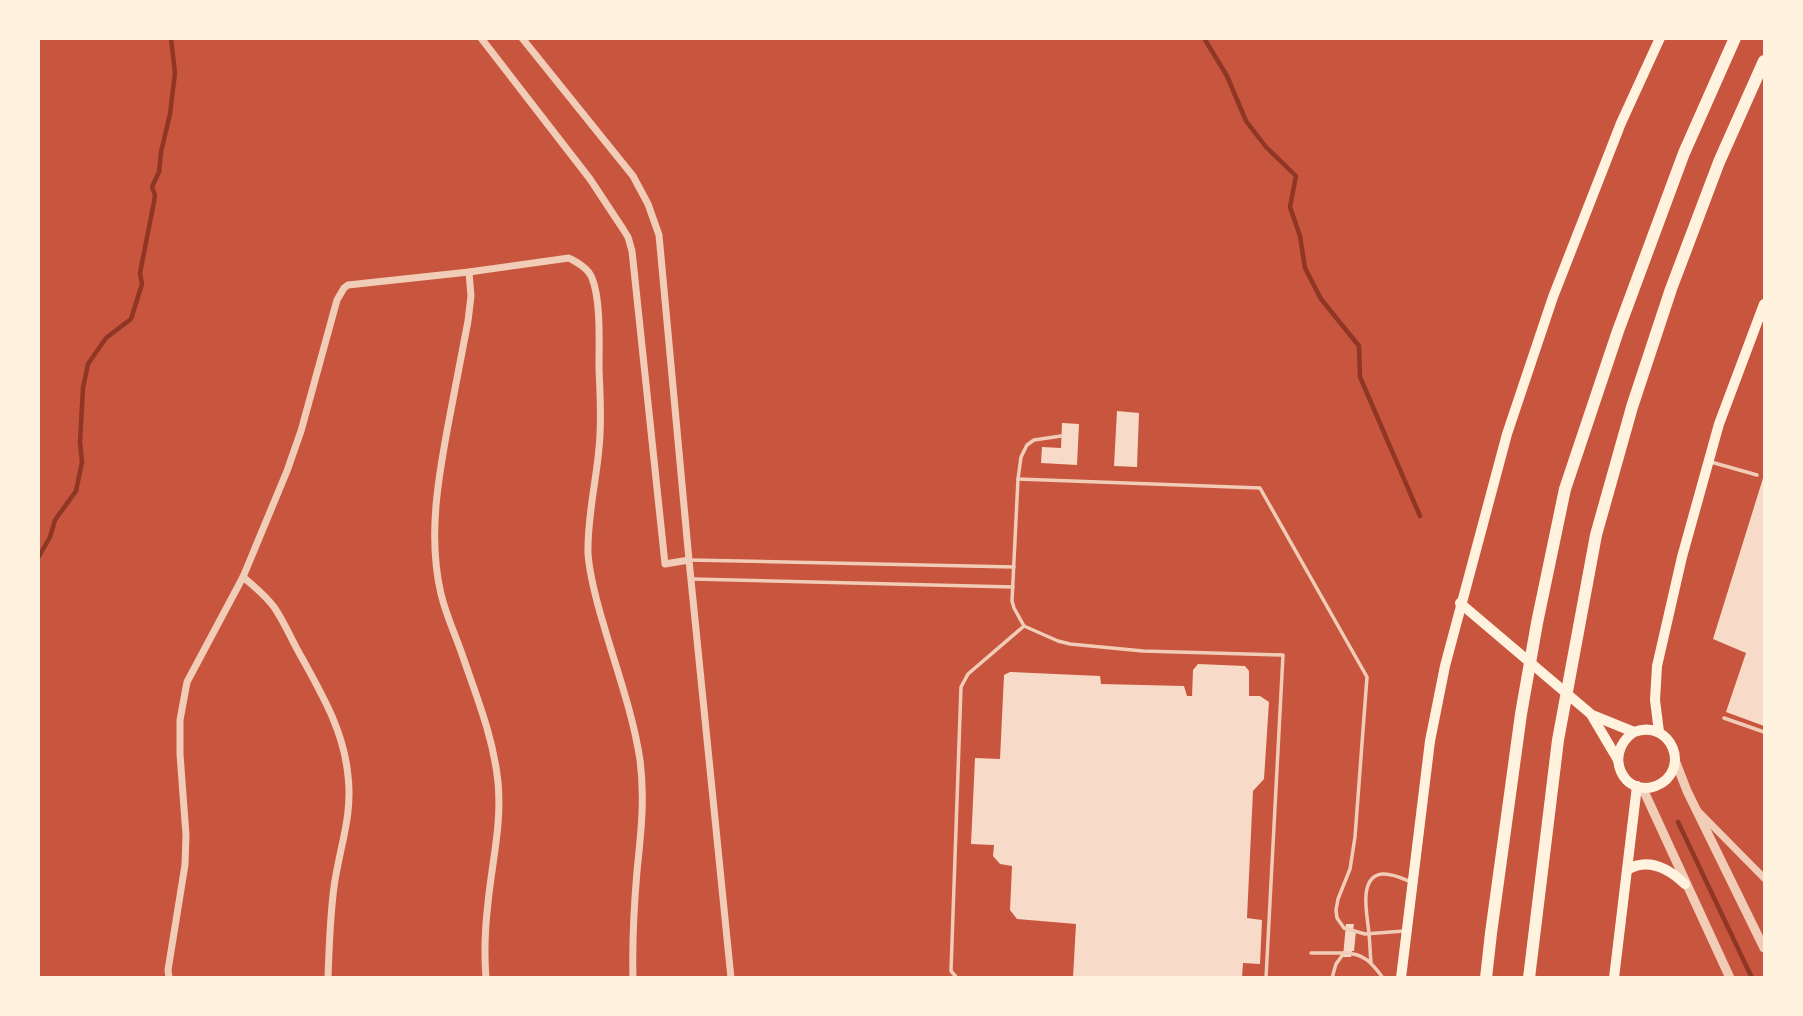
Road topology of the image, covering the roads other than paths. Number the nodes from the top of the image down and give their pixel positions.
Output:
1 (481, 38) edge
2 (522, 38) edge
3 (1660, 38) edge
4 (1735, 38) edge
5 (1765, 61) edge
6 (470, 272) junction
7 (1765, 304) edge
8 (1061, 436) dead end
9 (1709, 461) junction
10 (1757, 475) dead end
11 (1018, 479) junction
12 (689, 560) junction
13 (1014, 567) junction
14 (243, 577) junction
15 (691, 579) junction
16 (1013, 587) junction
17 (1460, 603) junction
18 (1024, 626) junction
19 (1592, 715) junction
20 (1724, 718) dead end
21 (1634, 732) junction
22 (1659, 732) junction
23 (1765, 732) edge
24 (1618, 760) junction
25 (1675, 760) junction
26 (1639, 787) junction
27 (1695, 808) junction
28 (1627, 870) junction
29 (1765, 878) edge
30 (1411, 882) junction
31 (1685, 884) junction
32 (1407, 930) junction
33 (1369, 934) junction
34 (1765, 948) edge
35 (1311, 953) dead end
36 (1344, 953) junction
37 (1371, 962) junction
38 (169, 978) edge
39 (328, 978) edge
40 (486, 978) edge
41 (633, 978) edge
42 (731, 978) edge
43 (957, 978) edge
44 (1266, 978) edge
45 (1332, 978) edge
46 (1383, 978) edge
47 (1401, 978) edge
48 (1486, 978) edge
49 (1529, 978) edge
50 (1614, 978) edge
51 (1730, 978) edge

1 - 12 street
2 - 12 street
3 - 17 main road
4 - 48 highway
5 - 49 highway
6 - 14 street
6 - 40 street
6 - 41 street
7 - 9 main road
8 - 11 lane
9 - 10 lane
9 - 22 main road
11 - 13 lane
11 - 33 lane
12 - 13 lane
12 - 15 street
13 - 16 lane
14 - 38 street
14 - 39 street
15 - 16 lane
15 - 42 street
16 - 18 lane
17 - 19 main road
17 - 30 main road
18 - 43 lane
18 - 44 lane
19 - 21 main road
19 - 24 main road
20 - 23 lane
21 - 22 main road
21 - 24 main road
22 - 25 main road
24 - 26 main road
25 - 26 main road
25 - 27 street
26 - 28 main road
26 - 31 street
27 - 29 street
27 - 34 street
28 - 31 main road
28 - 50 main road
30 - 32 main road
30 - 33 lane
31 - 51 street
32 - 33 lane
32 - 47 main road
33 - 37 lane
35 - 36 lane
36 - 37 lane
36 - 45 lane
37 - 46 lane

